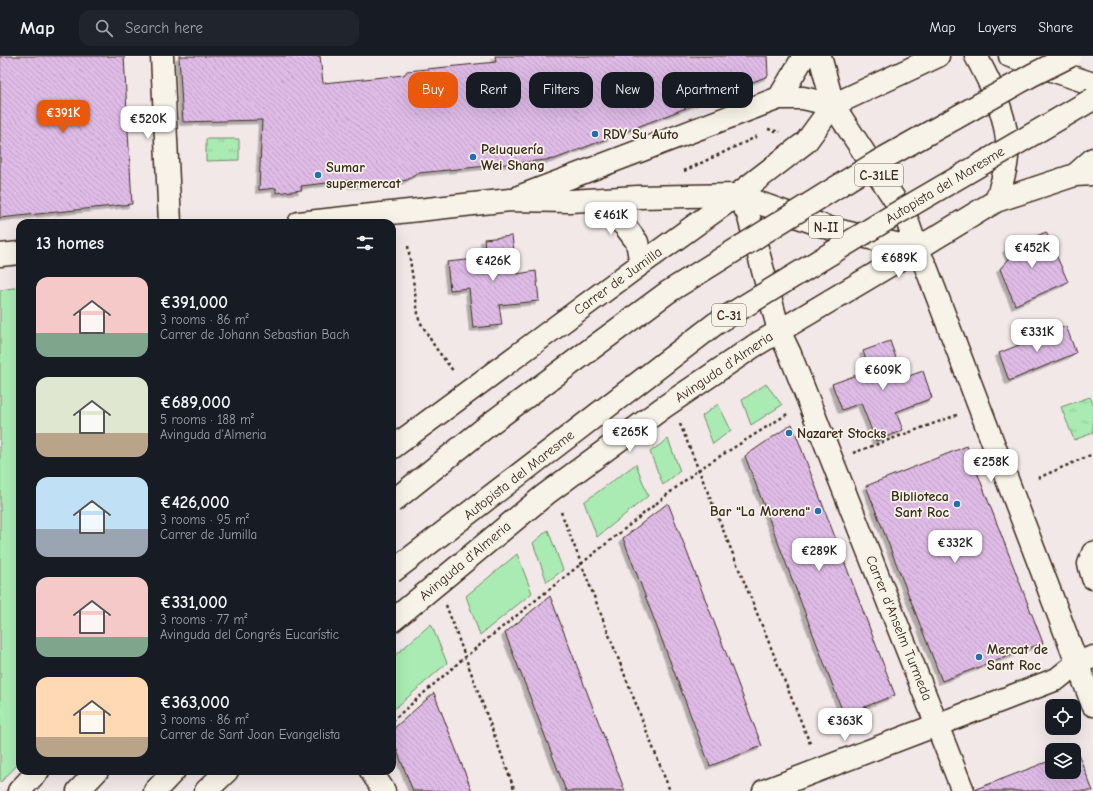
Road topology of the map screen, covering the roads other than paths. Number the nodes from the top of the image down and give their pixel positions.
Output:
1 (162, 56) edge
2 (804, 56) edge
3 (820, 56) edge
4 (938, 56) edge
5 (976, 56) edge
6 (1010, 56) edge
7 (1070, 56) edge
8 (1093, 84) edge
9 (779, 98) junction
10 (1093, 99) edge
11 (833, 105) junction
12 (1093, 159) edge
13 (1084, 175) edge
14 (737, 195) junction
15 (510, 200) junction
16 (596, 200) junction
17 (996, 201) junction
18 (170, 219) edge
19 (336, 219) edge
20 (917, 249) junction
21 (16, 253) edge
22 (0, 255) edge
23 (641, 264) junction
24 (779, 331) junction
25 (396, 445) edge
26 (396, 499) edge
27 (1093, 554) edge
28 (396, 569) edge
29 (1093, 578) edge
30 (396, 618) edge
31 (1085, 660) edge
32 (1093, 705) edge
33 (937, 726) junction
34 (34, 775) edge
35 (93, 775) edge
36 (170, 775) edge
37 (223, 775) edge
38 (374, 775) edge
39 (19, 791) edge
40 (78, 791) edge
41 (155, 791) edge
42 (206, 791) edge
43 (384, 791) edge
44 (764, 791) edge
45 (963, 791) edge

1 - 18 main road
2 - 9 main road
3 - 11 main road, C-31LE
4 - 11 main road
5 - 17 main road
6 - 8 main road
7 - 26 main road, bridge
9 - 11 main road, N-II
9 - 15 main road, N-II
10 - 28 main road, Autopista del Maresme / C-31, bridge
11 - 14 main road, Carrer de Jumilla
11 - 20 main road, C-31LE
12 - 13 main road
13 - 17 main road, Avinguda d'Almeria
14 - 16 main road, N-II
14 - 20 main road, N-II
14 - 23 main road, Carrer de Jumilla
14 - 24 main road, Carrer d'Anselm Turmeda
15 - 16 main road, N-II
15 - 19 main road, N-II
16 - 23 main road
17 - 20 main road, Avinguda d'Almeria
20 - 24 main road, Avinguda d'Almeria
20 - 31 main road
21 - 22 main road
23 - 25 main road, Carrer de Jumilla
24 - 30 main road, Avinguda d'Almeria
24 - 33 main road, Carrer d'Anselm Turmeda
27 - 29 main road
31 - 32 main road
31 - 33 main road
33 - 44 main road
33 - 45 main road, Carrer d'Anselm Turmeda
34 - 39 main road
35 - 40 main road
36 - 41 main road
37 - 42 main road
38 - 43 main road

